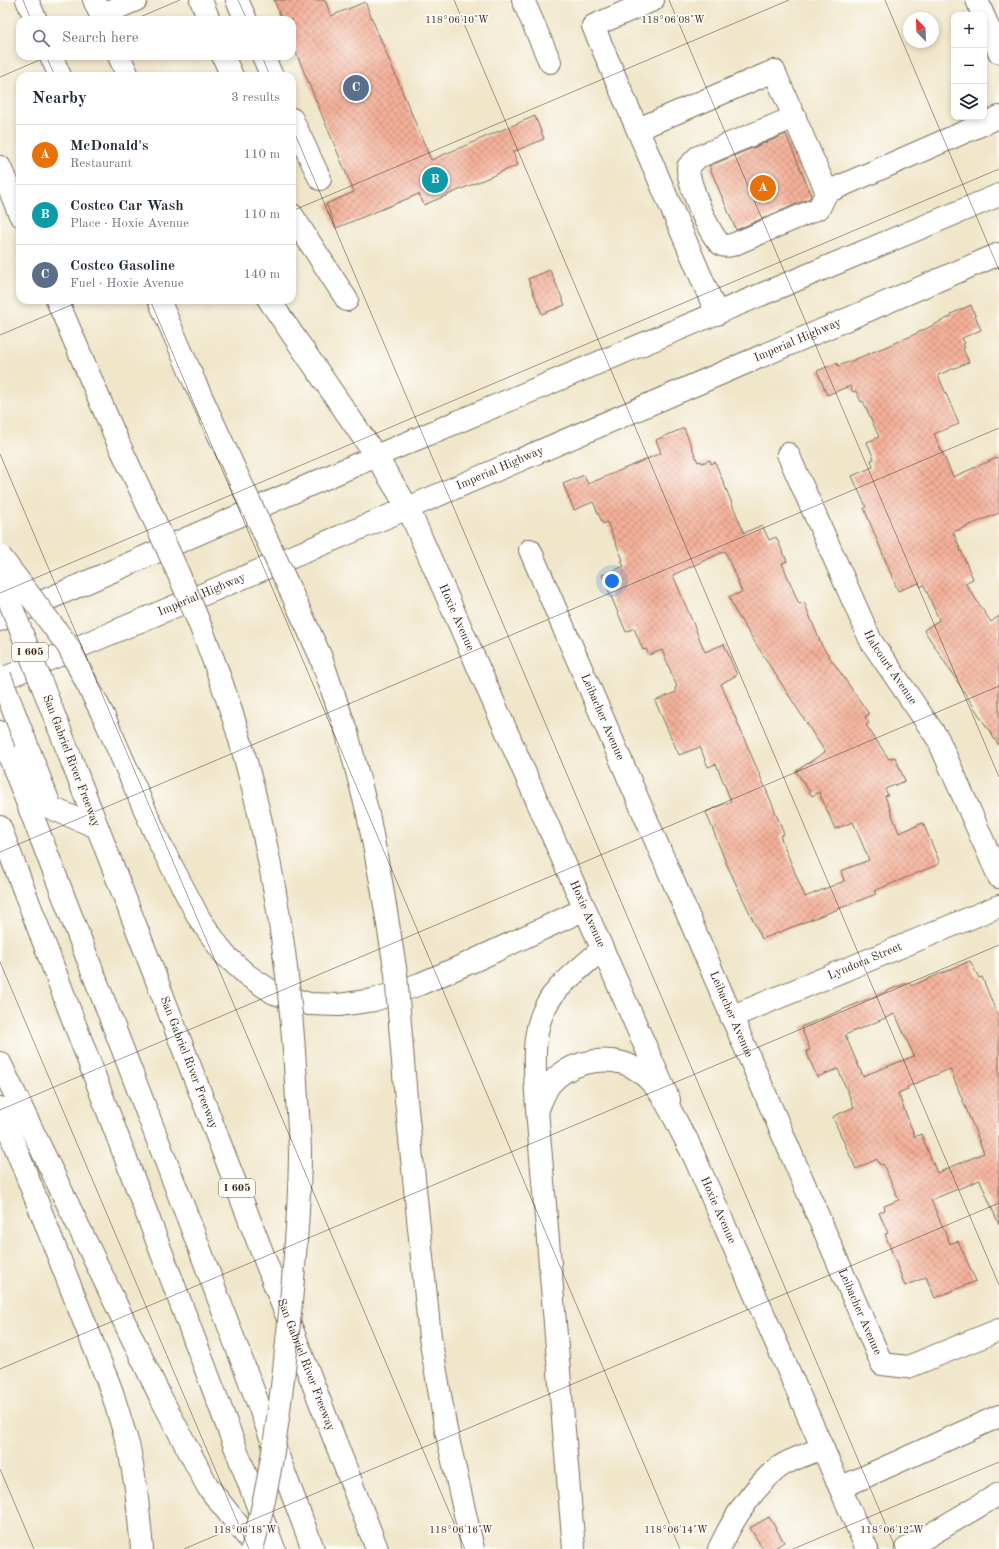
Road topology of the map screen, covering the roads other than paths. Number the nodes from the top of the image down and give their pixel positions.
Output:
1 (27, 0) edge
2 (136, 0) edge
3 (201, 0) edge
4 (237, 0) edge
5 (523, 0) edge
6 (653, 0) edge
7 (977, 0) edge
8 (99, 12) edge
9 (982, 12) edge
10 (34, 16) edge
11 (207, 16) edge
12 (244, 16) edge
13 (987, 23) edge
14 (999, 52) edge
15 (53, 60) edge
16 (121, 60) edge
17 (226, 60) edge
18 (265, 60) edge
19 (550, 62) dead end
20 (58, 72) edge
21 (126, 72) edge
22 (230, 72) edge
23 (270, 72) edge
24 (794, 117) junction
25 (999, 117) edge
26 (296, 128) edge
27 (638, 129) junction
28 (0, 169) edge
29 (320, 179) dead end
30 (827, 192) junction
31 (999, 195) edge
32 (16, 205) edge
33 (296, 221) edge
34 (999, 254) edge
35 (347, 300) dead end
36 (59, 304) edge
37 (161, 304) edge
38 (272, 304) edge
39 (717, 314) junction
40 (788, 454) dead end
41 (376, 456) junction
42 (408, 508) junction
43 (530, 550) dead end
44 (0, 556) edge
45 (0, 576) edge
46 (0, 620) edge
47 (0, 676) edge
48 (0, 680) edge
49 (0, 732) edge
50 (0, 827) edge
51 (97, 827) junction
52 (999, 877) edge
53 (999, 906) edge
54 (585, 910) junction
55 (602, 949) junction
56 (731, 1017) junction
57 (0, 1063) edge
58 (0, 1108) edge
59 (537, 1110) junction
60 (694, 1156) junction
61 (999, 1330) edge
62 (999, 1416) edge
63 (823, 1448) junction
64 (840, 1488) junction
65 (999, 1494) edge
66 (864, 1541) edge
67 (142, 1549) edge
68 (252, 1549) edge
69 (257, 1549) edge
70 (274, 1549) edge
71 (313, 1549) edge
72 (377, 1549) edge
73 (472, 1549) edge
74 (574, 1549) edge
75 (719, 1549) edge
76 (906, 1549) edge

1 - 10 main road
2 - 8 main road
3 - 11 main road
4 - 12 main road
5 - 19 main road
6 - 27 main road
7 - 9 main road
13 - 14 main road
15 - 20 main road
16 - 21 main road
17 - 22 main road
18 - 23 main road
24 - 27 main road
24 - 30 main road
24 - 30 main road
25 - 30 main road
26 - 29 main road
27 - 39 main road
28 - 32 main road
31 - 39 main road
33 - 35 main road
34 - 42 main road, Imperial Highway
36 - 68 main road, bridge
37 - 73 main road, bridge
38 - 41 main road, Hoxie Avenue
39 - 41 main road
40 - 52 main road, Halcourt Avenue
41 - 42 main road, Hoxie Avenue
41 - 46 main road
42 - 48 main road, Imperial Highway
42 - 54 main road, Hoxie Avenue
43 - 56 main road, Leibacher Avenue
44 - 54 main road, bridge
45 - 51 main road, San Gabriel River Freeway / I 605, bridge
47 - 51 main road, bridge
49 - 71 main road
50 - 70 main road
51 - 72 main road, San Gabriel River Freeway / I 605
53 - 56 main road, Lyndora Street
54 - 55 main road, Hoxie Avenue
55 - 59 main road
55 - 60 main road, Hoxie Avenue
56 - 61 main road, Leibacher Avenue
57 - 69 main road
58 - 67 main road
59 - 60 main road
59 - 74 main road
60 - 63 main road, Hoxie Avenue
62 - 64 main road
63 - 64 main road, Hoxie Avenue
63 - 75 main road
64 - 66 main road, Hoxie Avenue
65 - 76 main road

